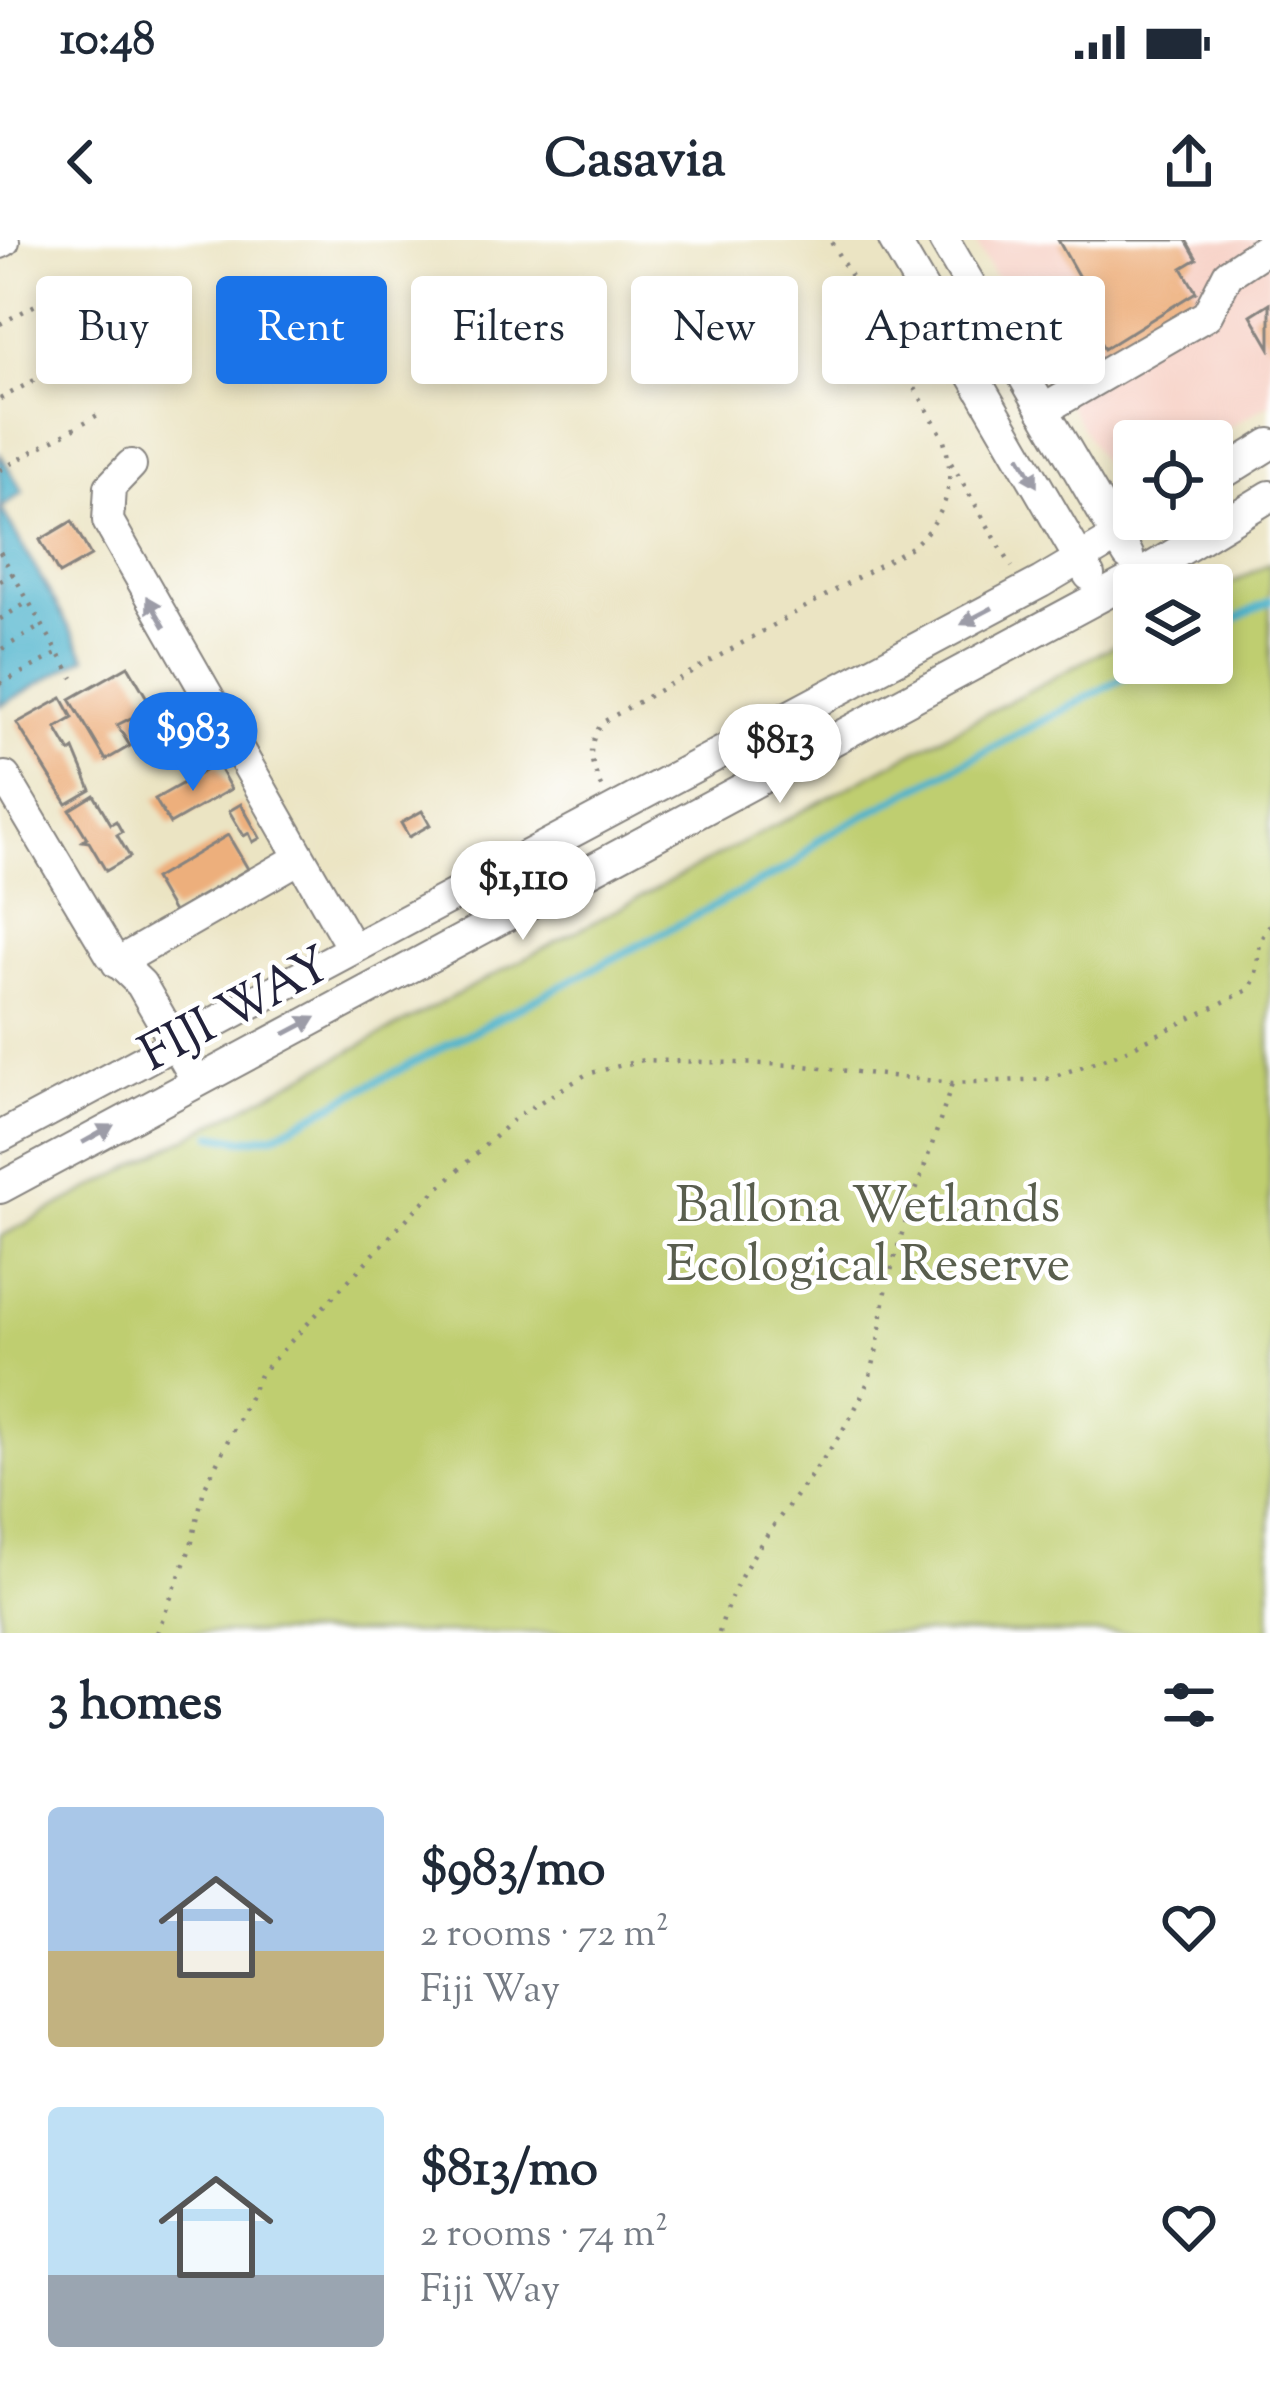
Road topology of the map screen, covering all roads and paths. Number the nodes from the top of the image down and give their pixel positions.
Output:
1 (830, 240) edge
2 (894, 240) edge
3 (944, 240) edge
4 (1270, 246) edge
5 (36, 304) edge
6 (0, 324) edge
7 (36, 379) edge
8 (0, 399) edge
9 (1043, 410) junction
10 (101, 413) dead end
11 (1270, 444) edge
12 (951, 462) junction
13 (130, 465) dead end
14 (1233, 467) edge
15 (0, 470) edge
16 (1270, 496) edge
17 (1113, 529) edge
18 (1113, 540) edge
19 (0, 552) edge
20 (1079, 560) junction
21 (1158, 564) edge
22 (1012, 567) dead end
23 (14, 573) junction
24 (0, 580) edge
25 (1113, 590) edge
26 (1101, 596) junction
27 (30, 601) junction
28 (0, 619) edge
29 (44, 625) junction
30 (2, 650) edge
31 (59, 653) junction
32 (73, 678) dead end
33 (0, 684) edge
34 (0, 780) edge
35 (609, 809) junction
36 (558, 837) junction
37 (624, 853) junction
38 (298, 859) junction
39 (579, 876) junction
40 (1270, 925) edge
41 (352, 948) junction
42 (117, 963) junction
43 (173, 1042) junction
44 (197, 1081) junction
45 (952, 1083) junction
46 (0, 1137) edge
47 (0, 1188) edge
48 (157, 1633) edge
49 (719, 1633) edge

1 - 12 path
2 -> 20 street
3 - 9 street
4 - 9 street
5 - 6 path
7 - 8 path
9 - 17 street
10 - 15 path
11 - 14 street
12 - 22 path
12 - 35 path
38 -> 13 street
16 - 21 street, FIJI WAY
18 - 20 street, FIJI WAY
19 - 23 path
20 - 26 street
20 -> 35 street, FIJI WAY
23 - 24 path
23 - 27 path
25 - 26 street, FIJI WAY
26 - 37 street, FIJI WAY
27 - 28 path
27 - 29 path
29 - 30 path
29 - 31 path
31 - 32 path
31 - 33 path
34 - 42 street
35 - 36 street, FIJI WAY
35 - 37 street
36 - 39 street
36 - 41 street, FIJI WAY
37 - 39 street, FIJI WAY
38 - 41 street
38 - 42 street
44 -> 39 street, FIJI WAY
40 - 45 path
41 - 43 street, FIJI WAY
42 - 43 street
43 - 44 street
43 - 46 street, FIJI WAY
47 -> 44 street, FIJI WAY
45 - 48 path
45 - 49 path

